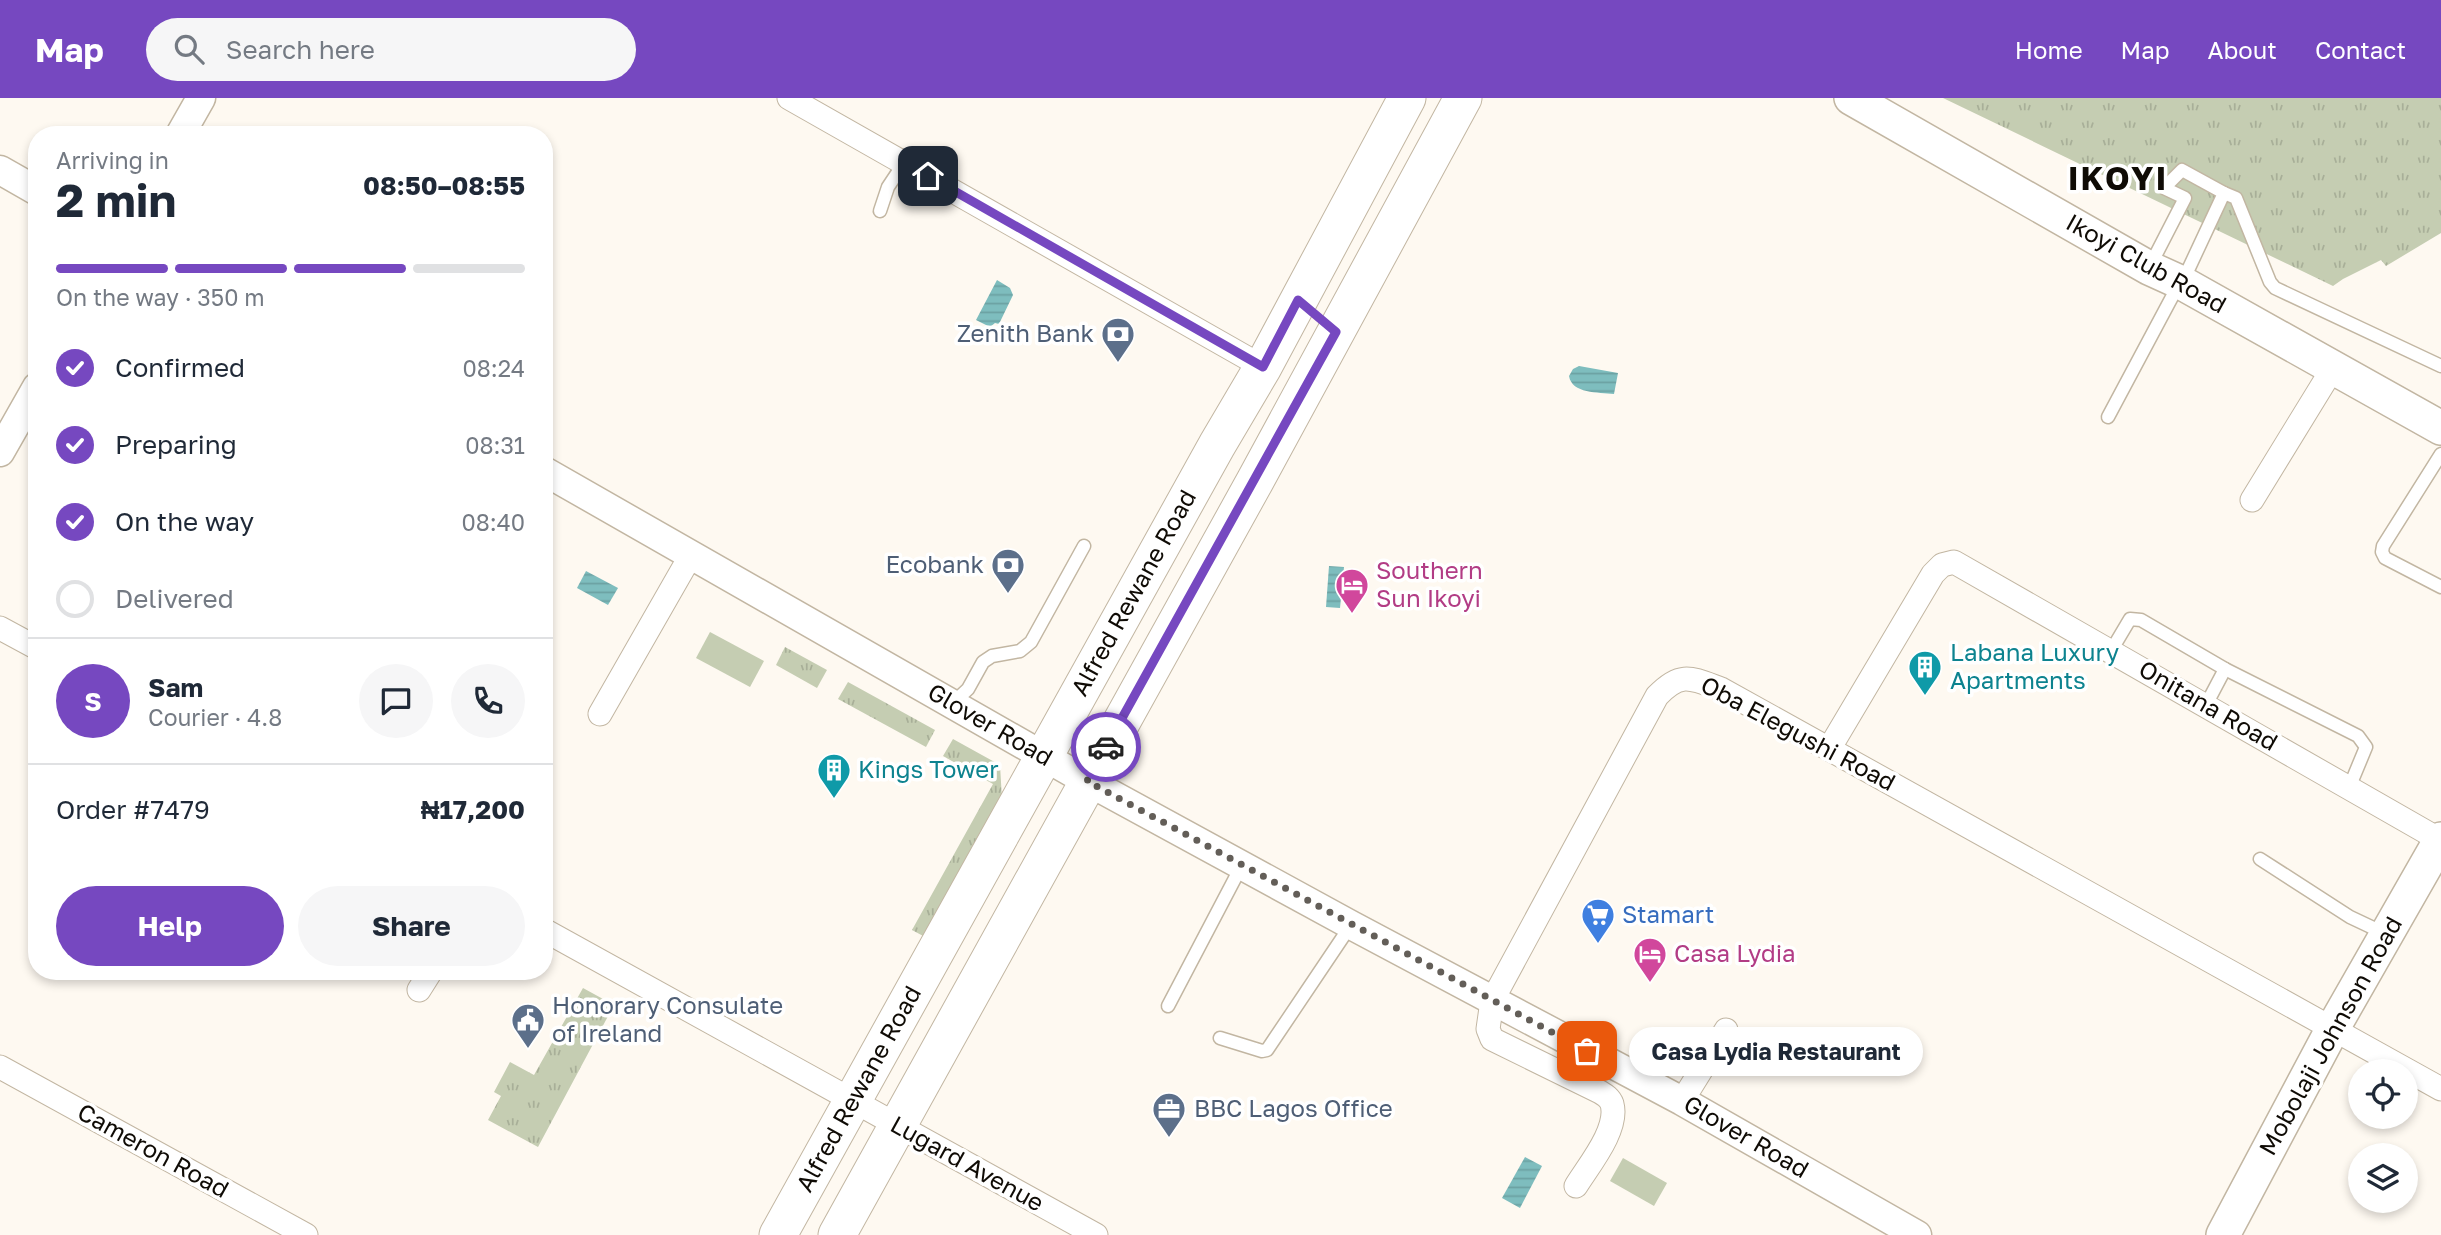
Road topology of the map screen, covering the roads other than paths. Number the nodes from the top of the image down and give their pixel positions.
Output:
1 (201, 98) edge
2 (789, 98) edge
3 (1408, 98) edge
4 (1464, 98) edge
5 (1851, 98) edge
6 (185, 126) edge
7 (904, 163) junction
8 (0, 170) edge
9 (28, 186) edge
10 (2224, 194) junction
11 (880, 211) dead end
12 (2149, 268) junction
13 (2181, 282) junction
14 (1298, 300) junction
15 (1336, 332) junction
16 (2441, 366) edge
17 (1263, 367) junction
18 (2333, 368) junction
19 (28, 403) edge
20 (2108, 417) dead end
21 (2441, 428) edge
22 (1217, 445) junction
23 (0, 452) edge
24 (2441, 454) edge
25 (553, 476) edge
26 (2435, 477) edge
27 (1255, 481) junction
28 (2252, 500) dead end
29 (1084, 546) dead end
30 (691, 555) junction
31 (2441, 586) edge
32 (0, 628) edge
33 (28, 643) edge
34 (2111, 650) junction
35 (2225, 669) junction
36 (953, 703) junction
37 (2206, 705) junction
38 (600, 714) dead end
39 (1829, 749) junction
40 (1044, 756) junction
41 (1087, 781) junction
42 (2349, 788) junction
43 (2441, 840) edge
44 (2260, 859) dead end
45 (1242, 865) junction
46 (1351, 925) junction
47 (2386, 934) junction
48 (553, 935) edge
49 (1492, 1001) junction
50 (1168, 1006) dead end
51 (2333, 1028) junction
52 (1726, 1030) dead end
53 (1220, 1038) dead end
54 (0, 1067) edge
55 (2441, 1089) edge
56 (1682, 1101) junction
57 (853, 1102) junction
58 (899, 1126) junction
59 (1576, 1186) dead end
60 (306, 1235) edge
61 (778, 1235) edge
62 (837, 1235) edge
63 (1096, 1235) edge
64 (1917, 1235) edge
65 (2223, 1235) edge

1 - 6 street
2 - 7 street
3 - 14 main road, Alfred Rewane Road
4 - 15 main road, Alfred Rewane Road
5 - 12 main road, Ikoyi Club Road
7 - 11 lane
7 - 17 street
8 - 9 street
10 - 12 lane
10 - 13 lane
10 - 16 lane
12 - 13 main road, Ikoyi Club Road
13 - 18 main road, Ikoyi Club Road
13 - 20 lane
14 - 15 main road
14 - 17 main road, Alfred Rewane Road
15 - 27 main road, Alfred Rewane Road
17 - 22 main road, Alfred Rewane Road
18 - 21 main road, Ikoyi Club Road
18 - 28 street
19 - 23 street
22 - 27 main road
22 - 40 main road, Alfred Rewane Road
24 - 26 lane
25 - 30 street, Glover Road
26 - 31 lane
27 - 41 main road, Alfred Rewane Road
29 - 36 lane
30 - 36 street, Glover Road
30 - 38 street
32 - 33 street
34 - 35 lane
34 - 37 street, Onitana Road
34 - 39 street, Onitana Road
35 - 37 lane
35 - 42 lane
36 - 40 street, Glover Road
37 - 42 street, Onitana Road
39 - 49 street, Oba Elegushi Road
39 - 51 street, Oba Elegushi Road
40 - 41 street, Glover Road
40 - 57 main road, Alfred Rewane Road
41 - 45 street, Glover Road
41 - 58 main road, Alfred Rewane Road
42 - 43 street, Onitana Road
43 - 47 main road, Mobolaji Johnson Road
44 - 47 lane
45 - 46 street, Glover Road
45 - 50 lane
46 - 49 street, Glover Road
46 - 53 lane
47 - 51 main road, Mobolaji Johnson Road
48 - 57 street, Lugard Avenue
49 - 56 street, Glover Road
49 - 59 street, Oba Elegushi Road
51 - 55 street, Oba Elegushi Road
51 - 65 main road, Mobolaji Johnson Road
52 - 56 street
54 - 60 street, Cameron Road
56 - 64 street, Glover Road
57 - 58 street, Lugard Avenue
57 - 61 main road, Alfred Rewane Road
58 - 62 main road, Alfred Rewane Road
58 - 63 street, Lugard Avenue

